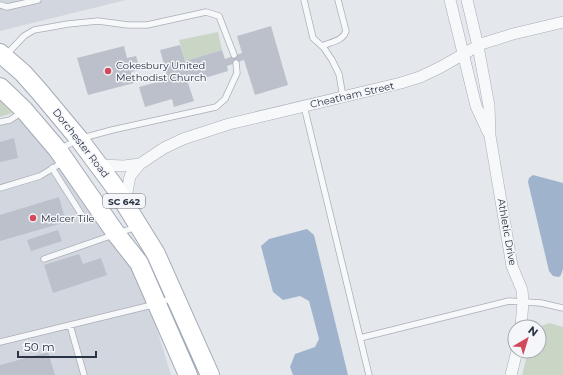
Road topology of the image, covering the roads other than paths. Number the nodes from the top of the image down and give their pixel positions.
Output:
1 (38, 0) edge
2 (304, 0) edge
3 (338, 0) edge
4 (450, 0) edge
5 (467, 0) edge
6 (0, 5) edge
7 (563, 22) edge
8 (322, 46) junction
9 (478, 46) junction
10 (463, 54) junction
11 (2, 55) edge
12 (234, 55) dead end
13 (236, 63) dead end
14 (0, 87) edge
15 (342, 97) junction
16 (304, 106) junction
17 (24, 110) junction
18 (0, 122) edge
19 (490, 136) junction
20 (79, 139) junction
21 (58, 160) junction
22 (140, 164) junction
23 (99, 165) junction
24 (0, 188) edge
25 (127, 207) junction
26 (83, 217) dead end
27 (139, 226) junction
28 (117, 235) junction
29 (44, 259) dead end
30 (176, 297) junction
31 (523, 302) junction
32 (157, 303) junction
33 (563, 308) edge
34 (521, 319) edge
35 (70, 325) junction
36 (360, 338) junction
37 (0, 342) edge
38 (515, 359) edge
39 (84, 375) edge
40 (188, 375) edge
41 (210, 375) edge
42 (369, 375) edge
43 (512, 375) edge

1 - 6 lane
2 - 8 lane
3 - 8 lane
4 - 10 street, Athletic Drive
5 - 9 street, Athletic Drive
7 - 9 street, Cheatham Street
8 - 15 lane
9 - 10 street, Cheatham Street
9 - 19 street, Athletic Drive
10 - 15 street, Cheatham Street
10 - 19 street, Athletic Drive
11 - 12 lane
11 - 20 main road, Dorchester Road / SC 642
13 - 20 lane
14 - 17 main road, SC 642
15 - 16 street, Cheatham Street
16 - 22 street, Cheatham Street
16 - 36 lane
17 - 18 lane
17 - 21 main road, SC 642
19 - 31 street, Athletic Drive
20 - 21 lane
20 - 23 main road, Dorchester Road / SC 642
21 - 24 lane
21 - 26 lane
21 - 28 main road, SC 642
22 - 23 street, Cheatham Street
22 - 25 street, Cheatham Street
23 - 25 main road, Dorchester Road / SC 642
25 - 27 main road, Dorchester Road / SC 642
27 - 28 lane
27 - 30 main road, Dorchester Road / SC 642
28 - 29 lane
28 - 32 main road, SC 642
30 - 32 lane
30 - 41 main road, Dorchester Road / SC 642
31 - 33 lane
31 - 34 street, Athletic Drive
31 - 36 lane
32 - 35 lane
32 - 40 main road, SC 642
35 - 37 lane
35 - 39 lane
36 - 42 lane
38 - 43 street

